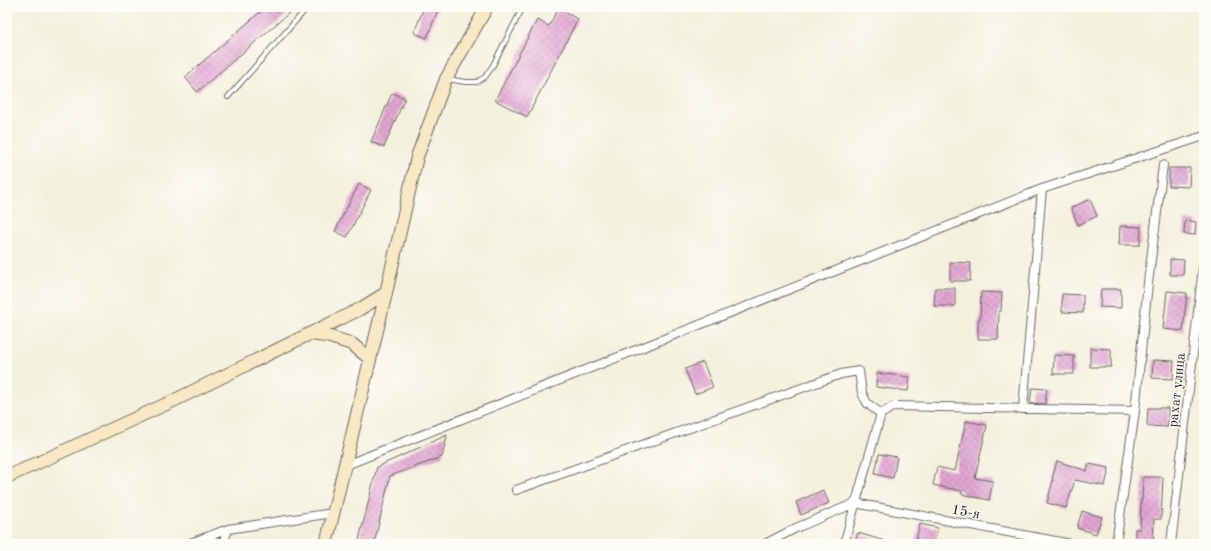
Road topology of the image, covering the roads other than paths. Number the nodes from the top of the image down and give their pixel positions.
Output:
1 (308, 7) edge
2 (487, 7) edge
3 (523, 7) edge
4 (446, 79) junction
5 (228, 97) dead end
6 (1204, 136) edge
7 (1163, 165) dead end
8 (1042, 189) junction
9 (1204, 239) edge
10 (1203, 268) joint
11 (386, 293) junction
12 (309, 334) junction
13 (370, 359) junction
14 (1023, 409) junction
15 (1135, 411) junction
16 (881, 414) junction
17 (346, 464) junction
18 (7, 477) edge
19 (516, 490) dead end
20 (855, 503) junction
21 (333, 513) junction
22 (228, 529) junction
23 (188, 544) edge
24 (223, 544) edge
25 (326, 544) edge
26 (766, 544) edge
27 (844, 544) edge
28 (1071, 544) edge
29 (1116, 544) edge
30 (1171, 544) edge

1 - 5 lane
2 - 4 main road
3 - 4 lane
4 - 11 main road
6 - 8 street
7 - 15 street
8 - 14 street
8 - 17 street
9 - 10 lane, рахат улица
10 - 30 street, рахат улица
11 - 12 main road
11 - 13 main road
12 - 13 main road
12 - 18 main road
13 - 17 main road
14 - 15 street
14 - 16 street
15 - 29 street
16 - 19 street
16 - 20 street
17 - 21 main road
20 - 26 street
20 - 27 street
20 - 28 street, 15-я
21 - 22 street
21 - 25 main road
22 - 23 street
22 - 24 street

